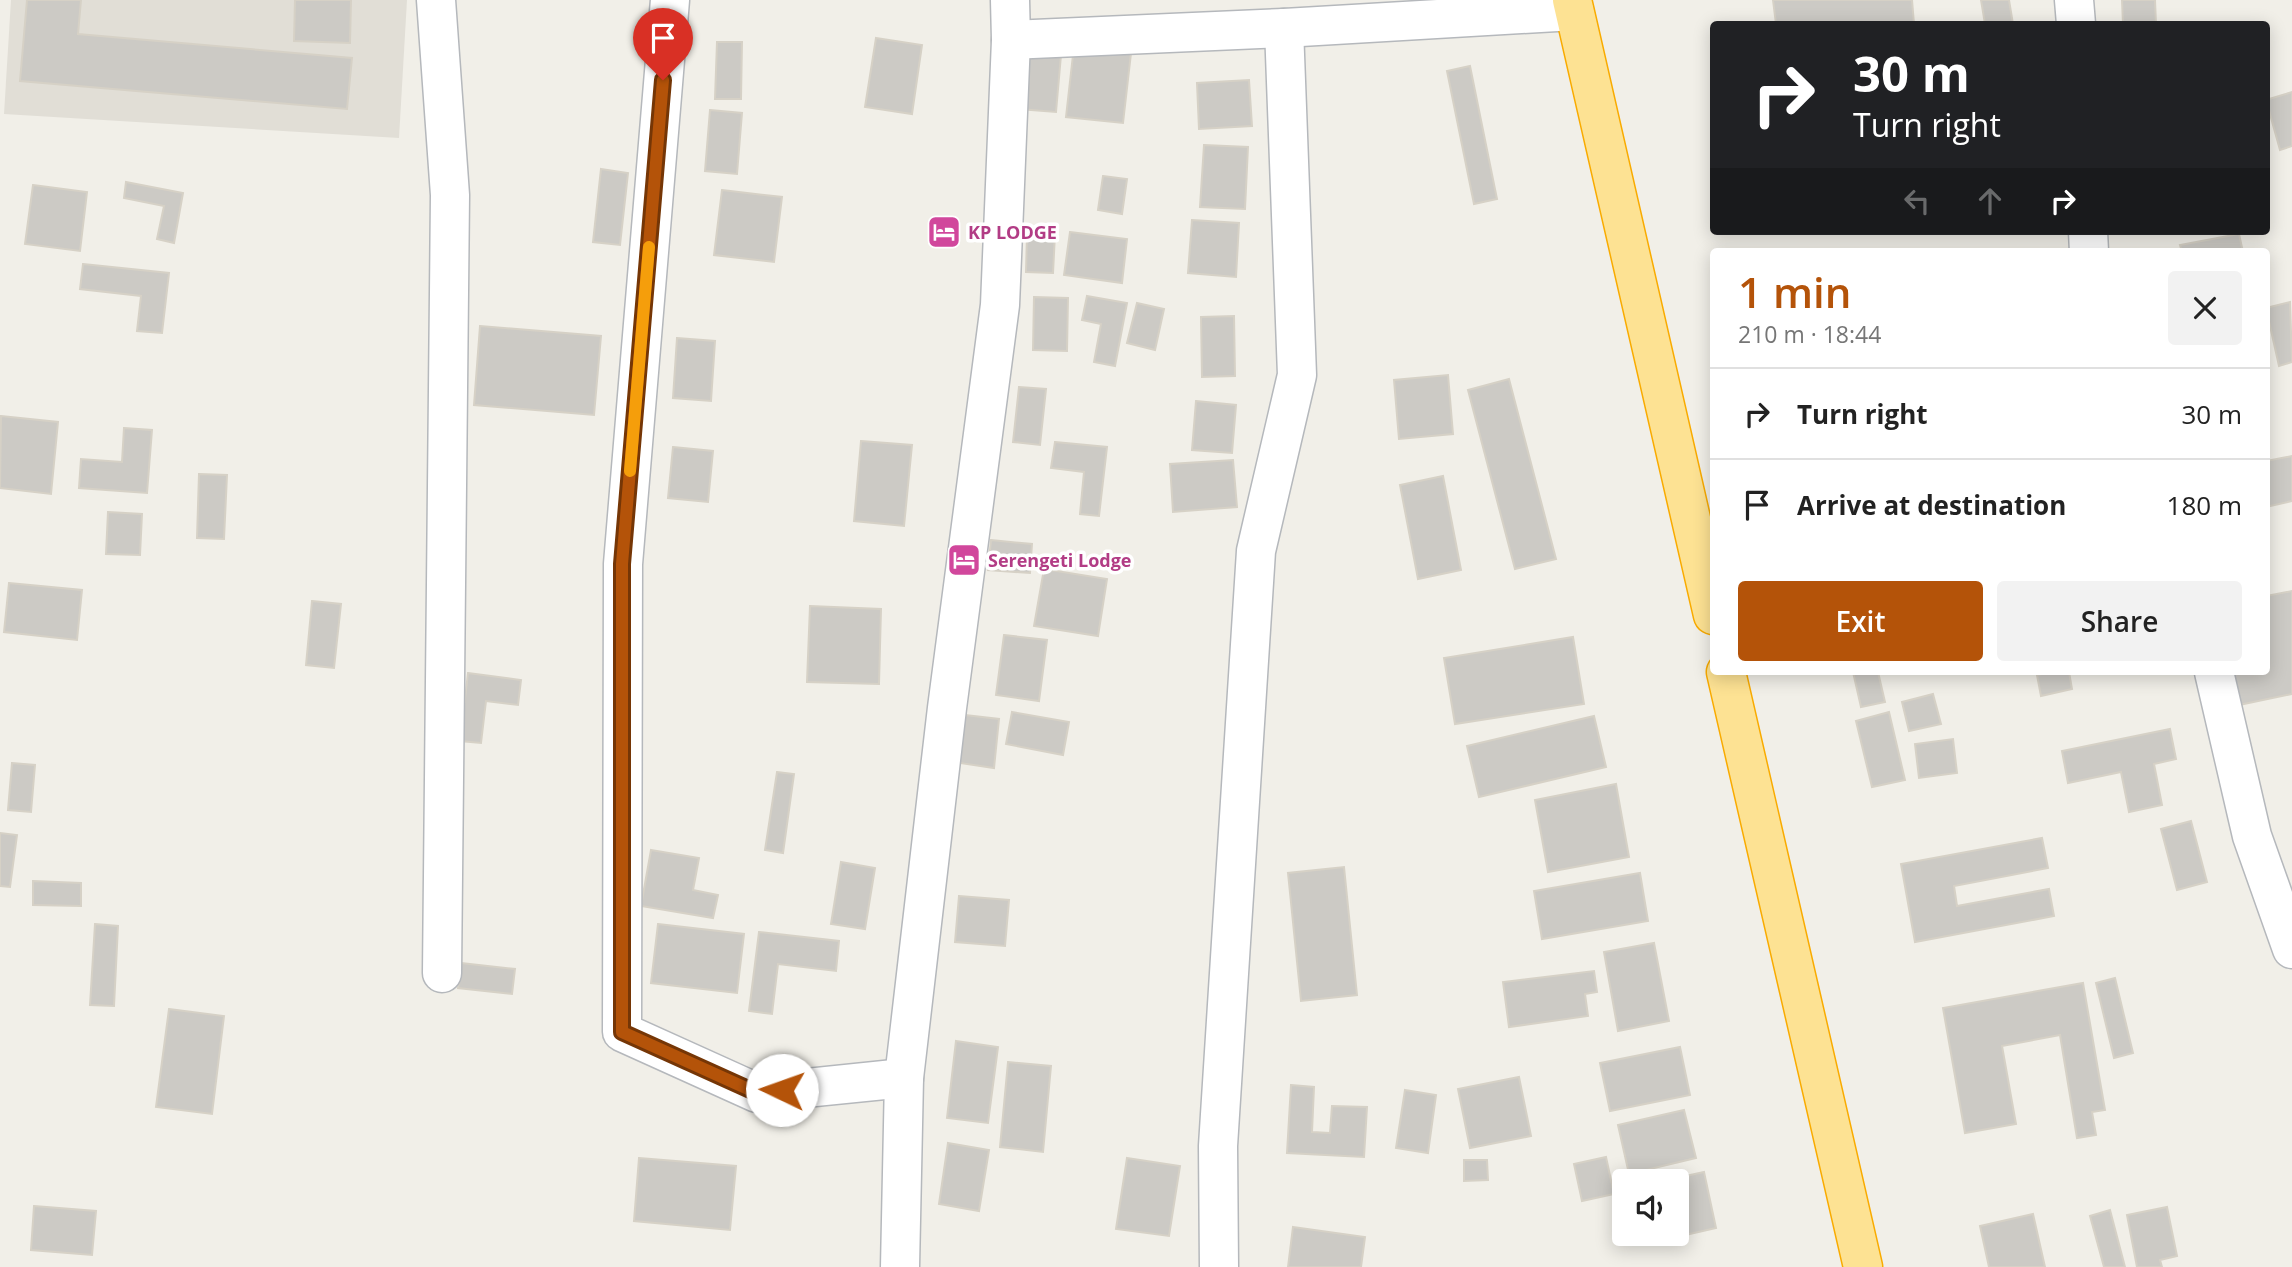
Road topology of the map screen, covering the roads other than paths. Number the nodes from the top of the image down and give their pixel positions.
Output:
1 (436, 0) edge
2 (670, 0) edge
3 (1010, 0) edge
4 (2074, 0) edge
5 (1573, 6) edge
6 (2076, 21) edge
7 (1284, 28) junction
8 (1011, 40) junction
9 (1710, 602) edge
10 (1727, 675) edge
11 (2215, 675) edge
12 (2292, 949) edge
13 (442, 973) dead end
14 (904, 1078) junction
15 (900, 1267) edge
16 (1219, 1267) edge
17 (1863, 1267) edge

1 - 13 street
2 - 14 street
3 - 8 street
4 - 6 street
5 - 7 street
5 - 9 highway
7 - 8 street
7 - 16 street
8 - 14 street
10 - 17 highway
11 - 12 street
14 - 15 street

